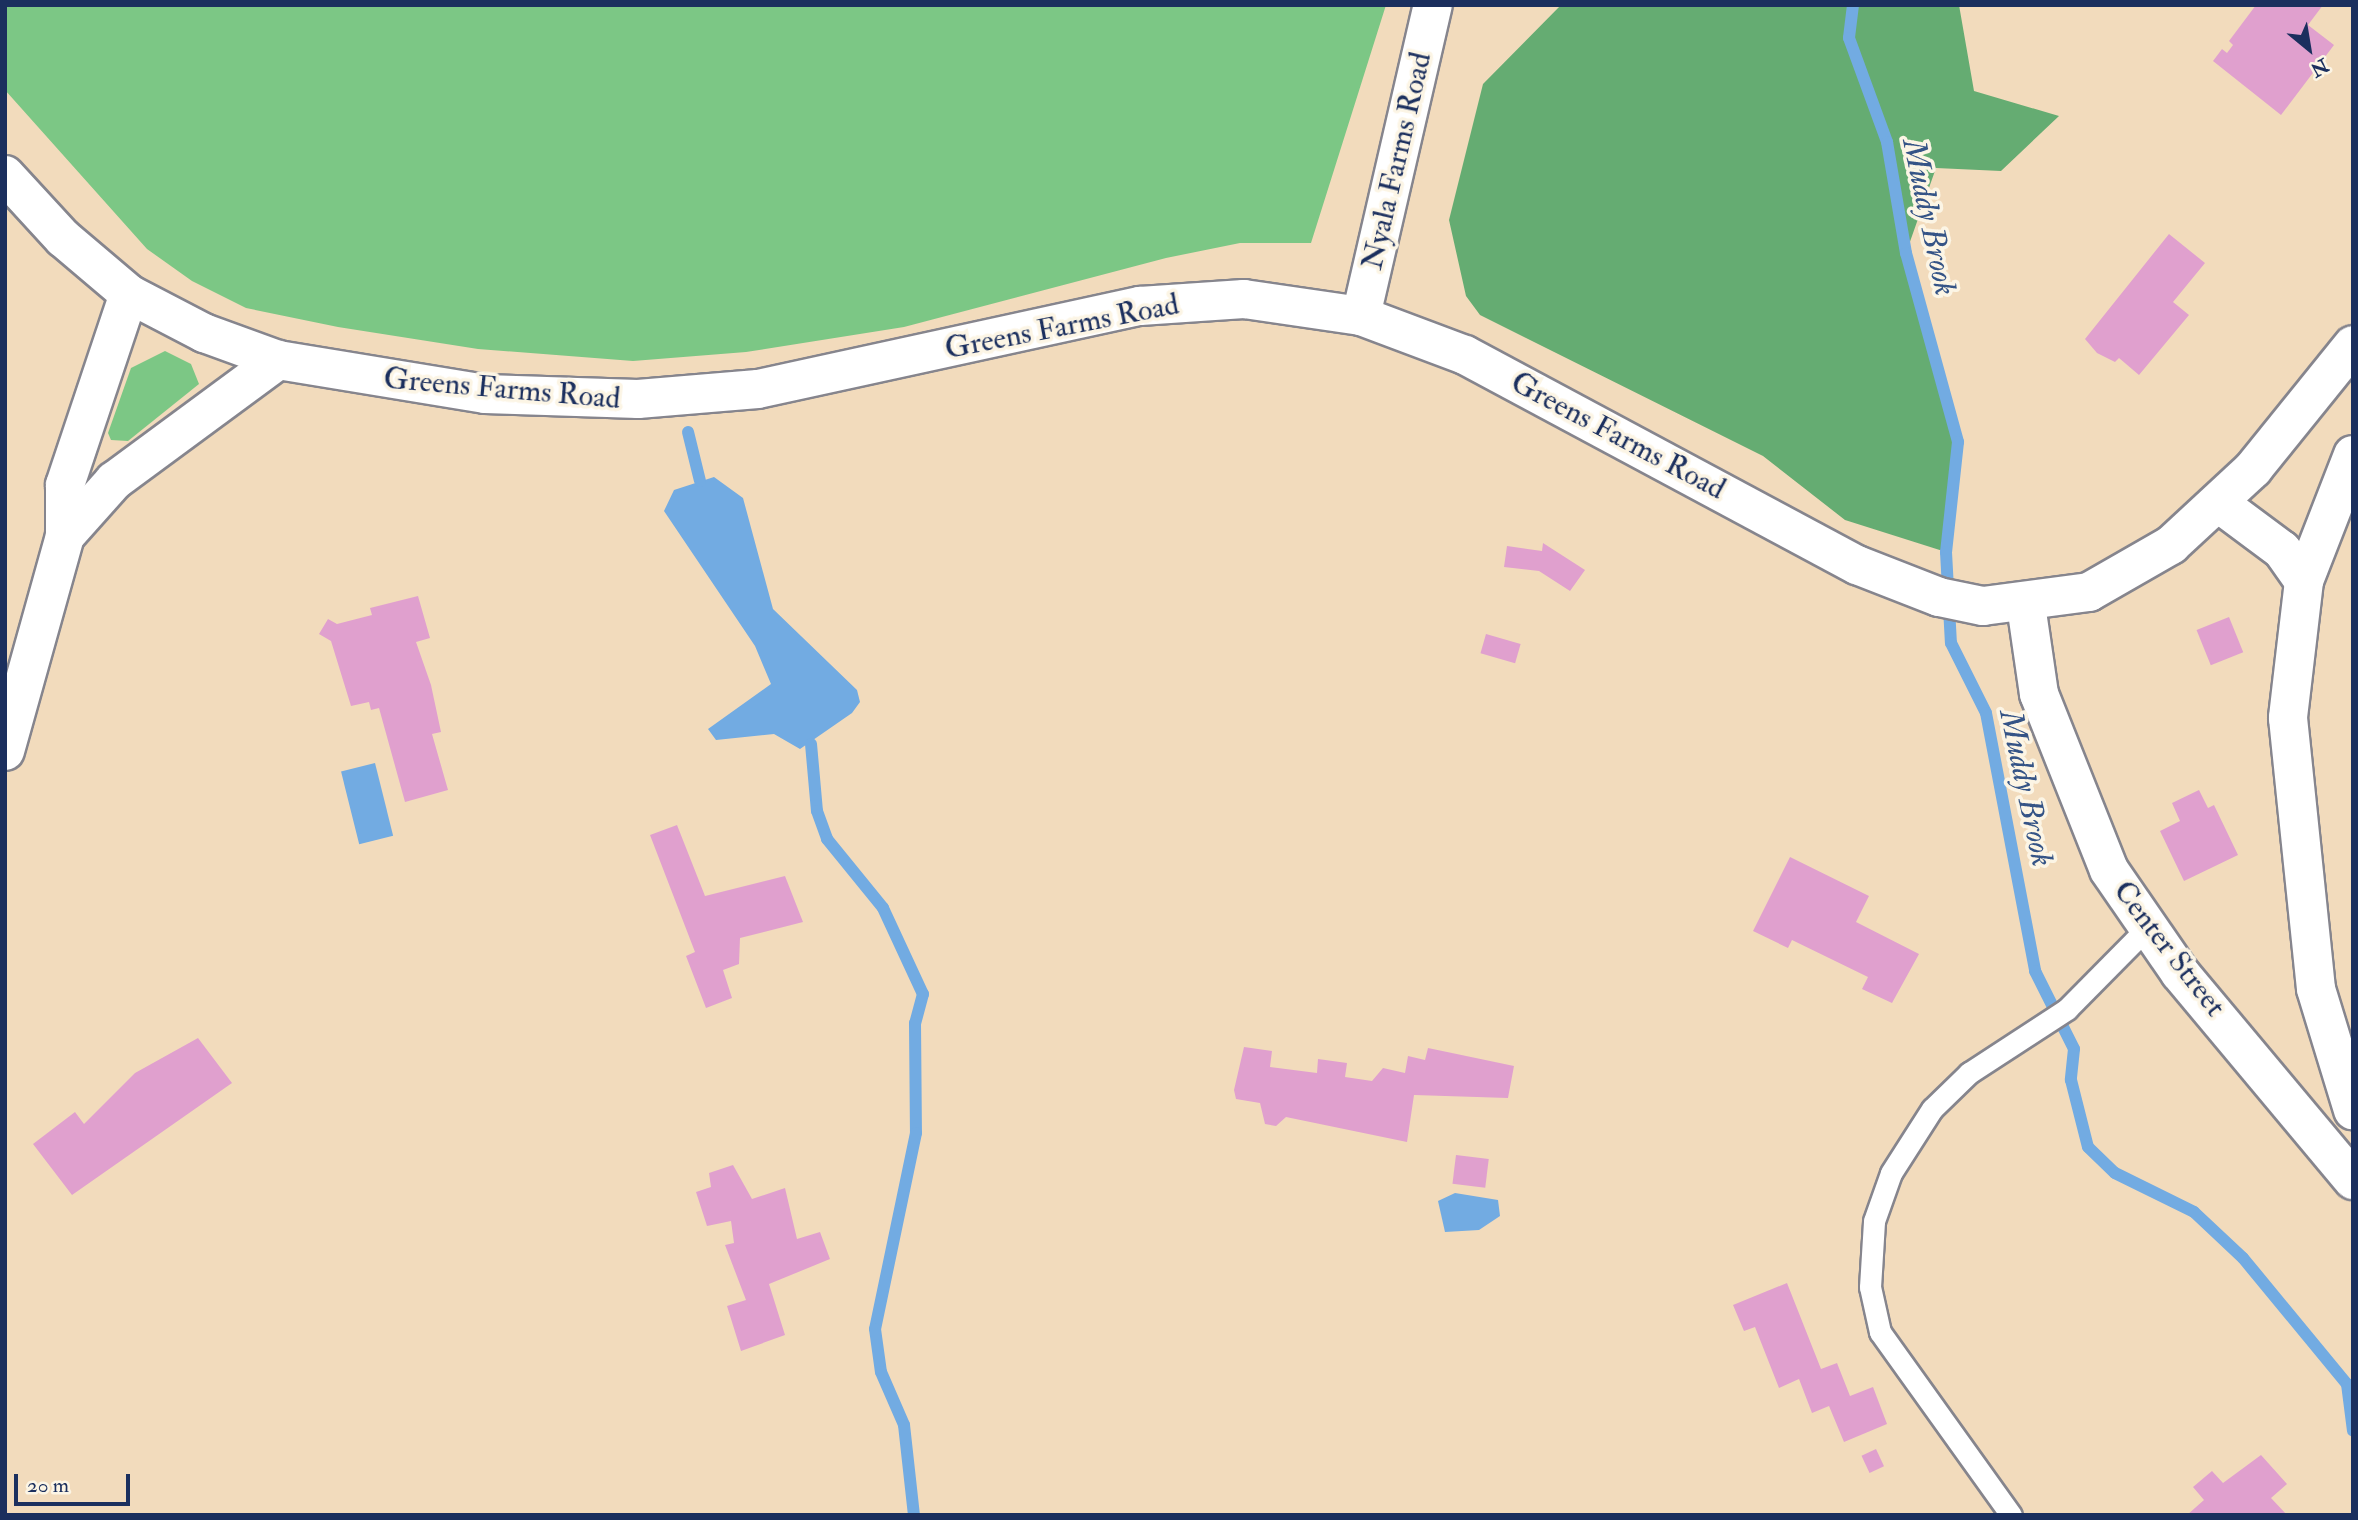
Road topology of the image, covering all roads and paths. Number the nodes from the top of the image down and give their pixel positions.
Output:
1 (1433, 5) edge
2 (5, 175) edge
3 (129, 294) junction
4 (1361, 316) junction
5 (2353, 345) edge
6 (278, 360) junction
7 (2353, 455) edge
8 (2220, 504) junction
9 (65, 537) junction
10 (2304, 581) junction
11 (2026, 605) junction
12 (5, 751) edge
13 (2146, 929) junction
14 (2353, 1110) edge
15 (2353, 1180) edge
16 (2011, 1515) edge

1 - 4 street, Nyala Farms Road
2 - 3 street, Greens Farms Road
3 - 6 street, Greens Farms Road
3 - 9 street
4 - 6 street, Greens Farms Road
4 - 11 street, Greens Farms Road
5 - 8 street, Greens Farms Road
6 - 9 street
7 - 10 street
8 - 10 street
8 - 11 street, Greens Farms Road
9 - 12 street
10 - 14 street
11 - 13 street, Center Street
13 - 15 street, Center Street
13 - 16 lane

